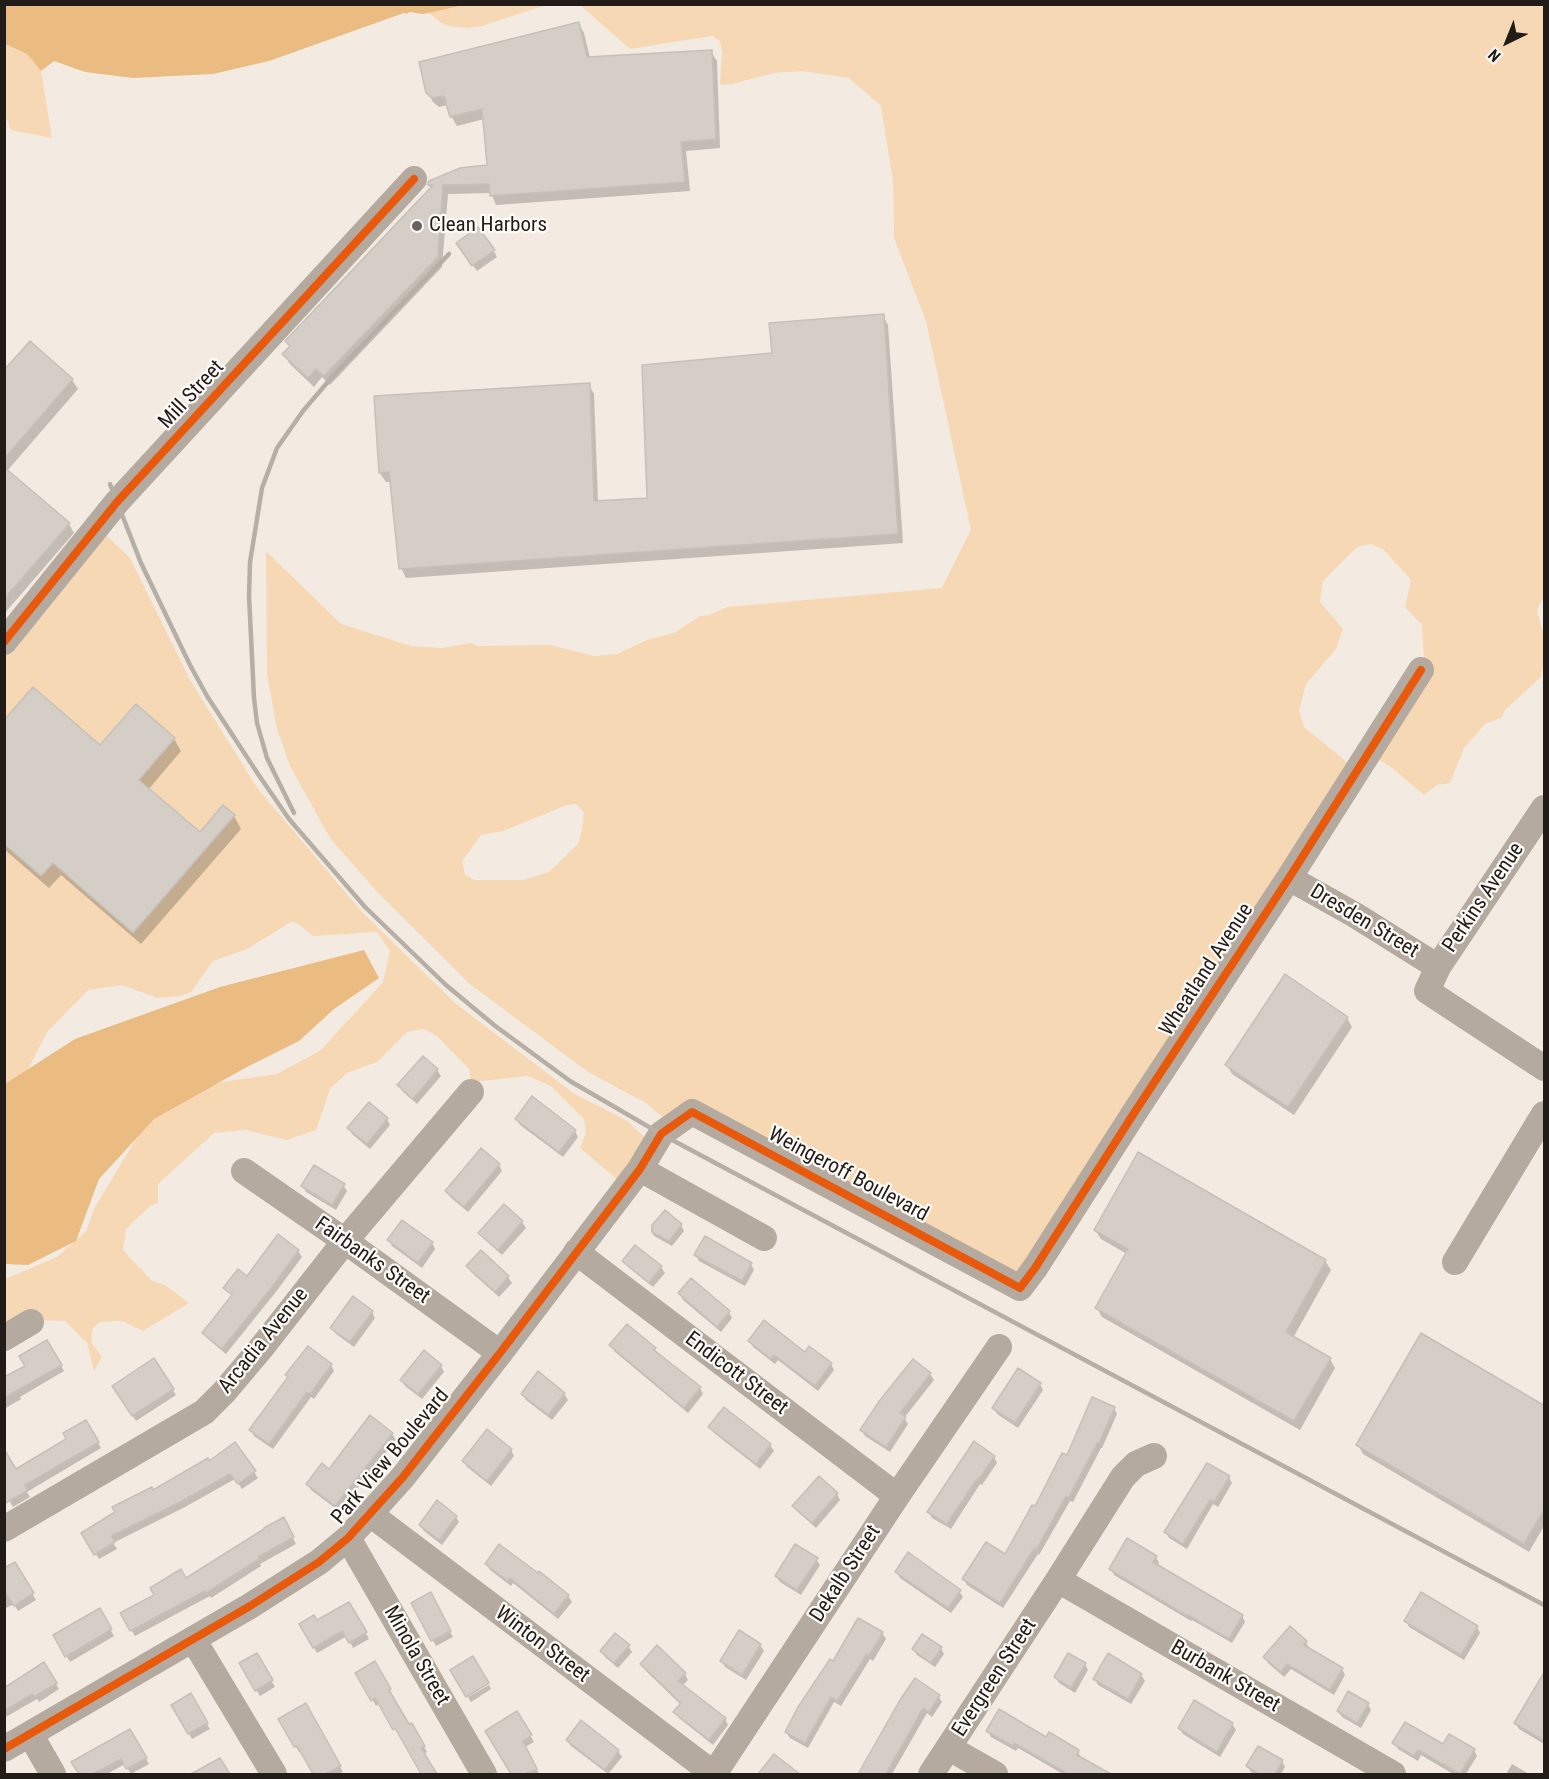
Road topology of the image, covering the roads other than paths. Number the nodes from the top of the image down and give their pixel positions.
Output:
1 (414, 179) dead end
2 (4, 642) edge
3 (1421, 670) dead end
4 (1545, 808) edge
5 (1290, 878) junction
6 (1438, 967) junction
7 (1545, 1068) edge
8 (471, 1092) dead end
9 (1545, 1114) edge
10 (662, 1134) joint
11 (640, 1169) junction
12 (244, 1172) dead end
13 (764, 1238) dead end
14 (345, 1241) junction
15 (576, 1252) junction
16 (1455, 1262) dead end
17 (1020, 1288) joint
18 (31, 1322) dead end
19 (4, 1338) edge
20 (999, 1347) dead end
21 (500, 1353) junction
22 (1154, 1456) dead end
23 (897, 1496) junction
24 (370, 1515) junction
25 (4, 1529) edge
26 (348, 1538) junction
27 (1058, 1580) junction
28 (193, 1639) junction
29 (30, 1734) junction
30 (949, 1748) junction
31 (4, 1749) edge
32 (53, 1774) edge
33 (274, 1774) edge
34 (484, 1774) edge
35 (714, 1774) edge
36 (931, 1774) edge
37 (995, 1774) edge
38 (1393, 1774) edge

1 - 2 street, Mill Street
3 - 5 street, Wheatland Avenue
4 - 6 street, Perkins Avenue
5 - 6 street, Dresden Street
5 - 17 street, Wheatland Avenue
6 - 7 street, Perkins Avenue
8 - 14 street, Arcadia Avenue
9 - 16 street
10 - 11 street, Park View Boulevard
10 - 17 street, Weingeroff Boulevard
11 - 13 street
11 - 15 street, Park View Boulevard
12 - 14 street, Fairbanks Street
14 - 21 street, Fairbanks Street
14 - 25 street, Arcadia Avenue
15 - 21 street, Park View Boulevard
15 - 23 street, Endicott Street
18 - 19 street
20 - 23 street, Dekalb Street
21 - 24 street, Park View Boulevard
22 - 27 street, Evergreen Street
23 - 35 street, Dekalb Street
24 - 26 street, Park View Boulevard
24 - 35 street, Winton Street
26 - 28 street, Park View Boulevard
26 - 34 street, Minola Street
27 - 30 street, Evergreen Street
27 - 38 street, Burbank Street
28 - 29 street, Park View Boulevard
28 - 33 street
29 - 31 street, Park View Boulevard
29 - 32 street
30 - 36 street, Evergreen Street
30 - 37 street

